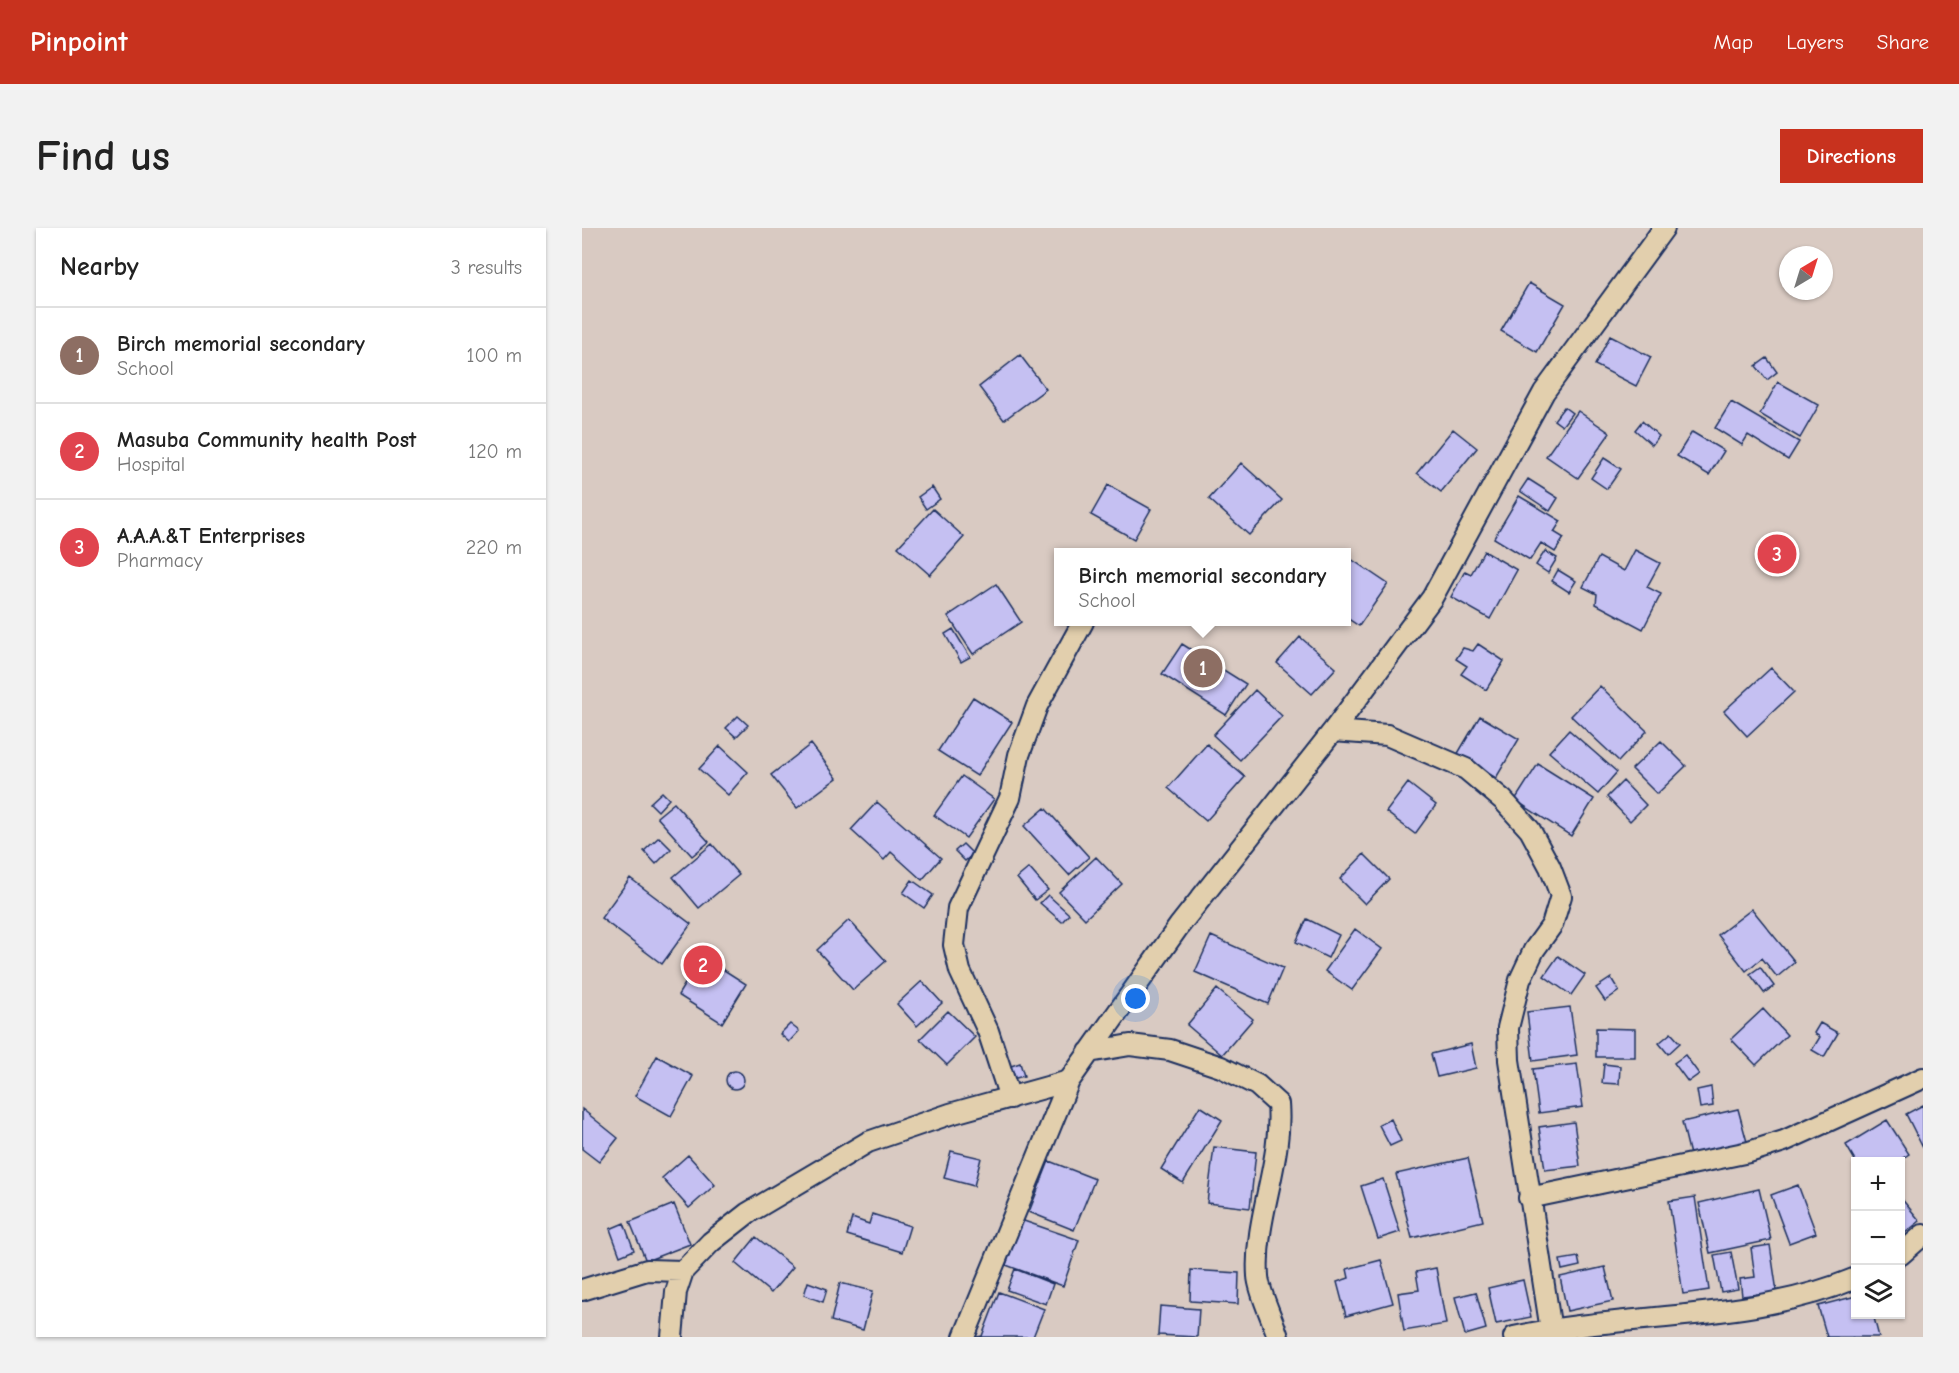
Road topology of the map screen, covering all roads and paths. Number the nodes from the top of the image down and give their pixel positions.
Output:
1 (1664, 228) edge
2 (1080, 626) edge
3 (1333, 731) junction
4 (1089, 1052) junction
5 (1923, 1078) edge
6 (1069, 1081) junction
7 (1010, 1098) junction
8 (1529, 1198) junction
9 (1923, 1235) edge
10 (1905, 1251) edge
11 (683, 1271) junction
12 (1851, 1280) edge
13 (582, 1290) edge
14 (1551, 1333) edge
15 (672, 1337) edge
16 (964, 1337) edge
17 (1278, 1337) edge
18 (1514, 1337) edge

1 - 3 street
2 - 7 street
3 - 4 street
3 - 8 street
4 - 6 street
4 - 17 street
5 - 8 street
6 - 7 street
6 - 16 street
7 - 11 street
8 - 14 street
9 - 10 street
11 - 13 street
11 - 15 street
12 - 14 street
14 - 18 street

